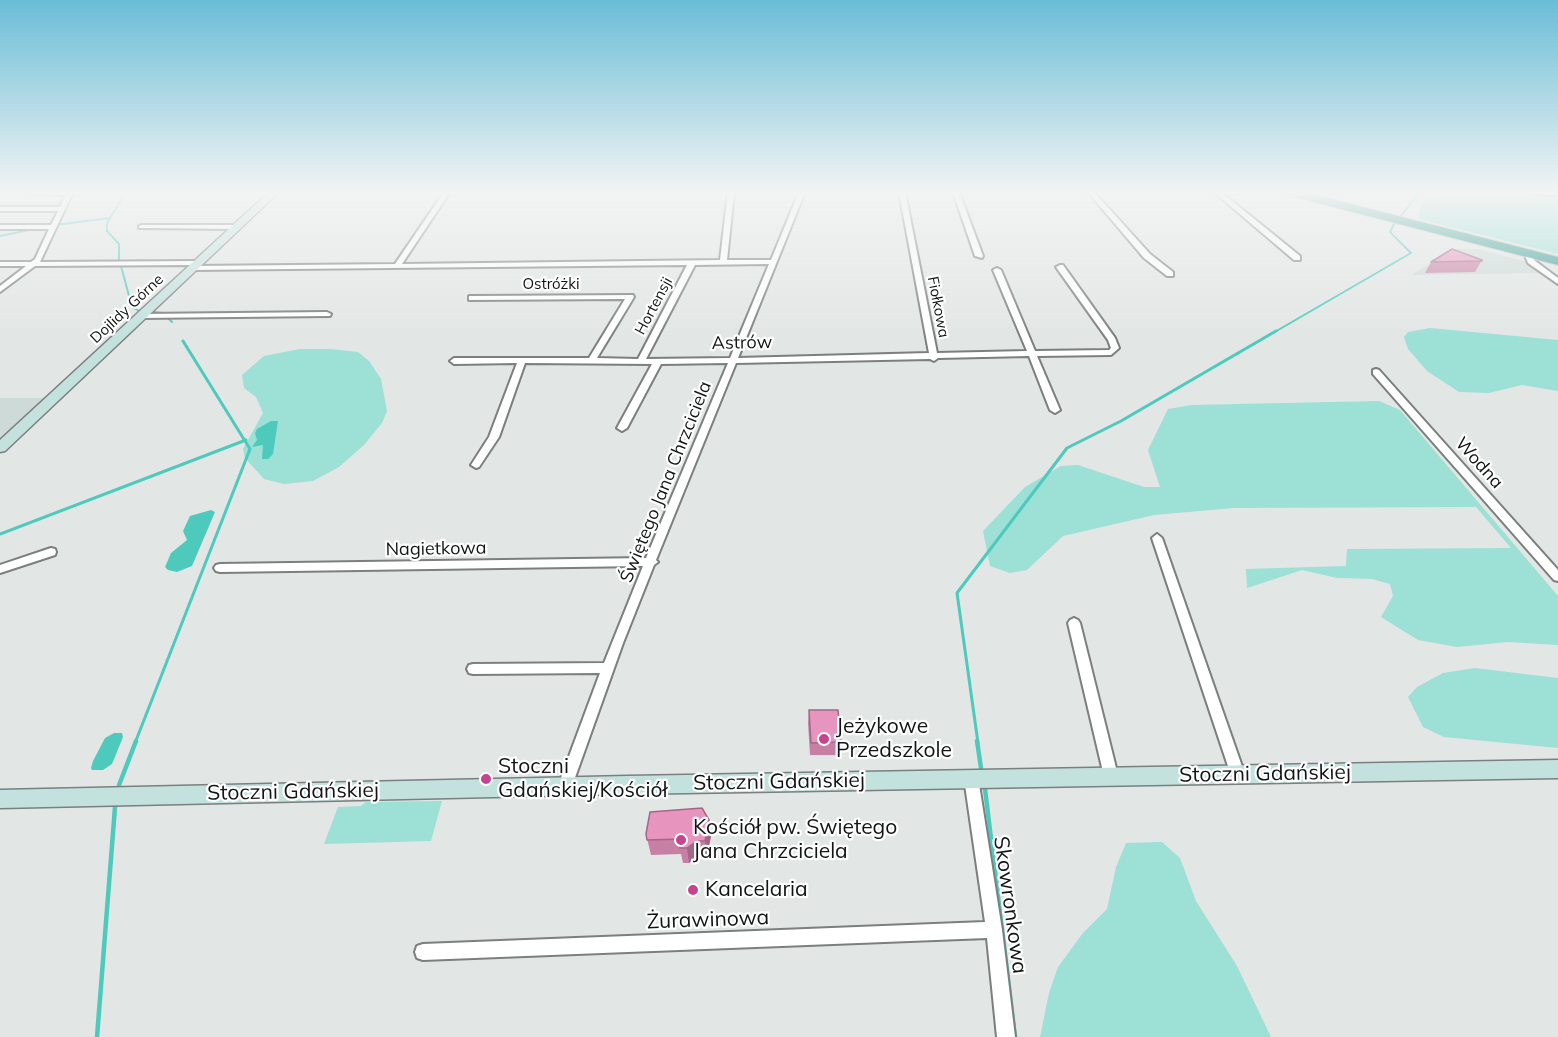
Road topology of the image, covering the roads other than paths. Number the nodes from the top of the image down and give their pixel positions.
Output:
1 (46, 240) edge
2 (222, 240) edge
3 (414, 240) edge
4 (725, 240) edge
5 (781, 240) edge
6 (911, 240) edge
7 (973, 240) edge
8 (1134, 240) edge
9 (1276, 240) edge
10 (1479, 240) edge
11 (1528, 253) junction
12 (979, 256) dead end
13 (1297, 258) dead end
14 (1558, 261) edge
15 (723, 262) junction
16 (772, 262) junction
17 (692, 263) junction
18 (0, 264) edge
19 (35, 264) junction
20 (195, 266) junction
21 (397, 266) junction
22 (1060, 267) dead end
23 (997, 270) dead end
24 (1170, 274) dead end
25 (1558, 282) edge
26 (0, 290) edge
27 (472, 298) dead end
28 (327, 314) dead end
29 (141, 316) junction
30 (1031, 354) junction
31 (934, 357) junction
32 (522, 360) junction
33 (592, 360) junction
34 (734, 360) junction
35 (454, 361) dead end
36 (640, 363) junction
37 (658, 363) junction
38 (1376, 372) dead end
39 (1055, 411) dead end
40 (622, 428) dead end
41 (0, 448) edge
42 (476, 465) dead end
43 (1157, 538) dead end
44 (51, 552) dead end
45 (652, 562) junction
46 (220, 568) dead end
47 (0, 569) edge
48 (1558, 577) edge
49 (1074, 623) dead end
50 (608, 668) junction
51 (473, 669) dead end
52 (1558, 769) edge
53 (1238, 775) junction
54 (1111, 776) junction
55 (971, 778) junction
56 (565, 786) junction
57 (0, 799) edge
58 (994, 930) junction
59 (423, 952) dead end
60 (1006, 1037) edge

1 - 19 street
2 - 20 street, Dojlidy Górne
3 - 21 street
4 - 15 street
5 - 16 street, Świętego Jana Chrzciciela
6 - 31 street, Fiołkowa
7 - 12 street
8 - 24 street
9 - 13 street
10 - 11 highway
11 - 14 highway
11 - 25 street
15 - 16 street
15 - 17 street
16 - 34 street, Świętego Jana Chrzciciela
17 - 21 street
17 - 36 street, Hortensji
18 - 19 street
19 - 20 street
19 - 26 street
20 - 21 street
20 - 29 street, Dojlidy Górne
22 - 30 street, Astrów
23 - 30 street
27 - 33 street, Ostróżki
28 - 29 street
29 - 41 street, Dojlidy Górne
30 - 31 street, Astrów
30 - 39 street
31 - 34 street, Astrów
32 - 33 street, Astrów
32 - 35 street, Astrów
32 - 42 street
33 - 36 street, Astrów
34 - 37 street, Astrów
34 - 45 street, Świętego Jana Chrzciciela
36 - 37 street, Astrów
37 - 40 street
38 - 48 street, Wodna
43 - 53 street
44 - 47 street
45 - 46 street, Nagietkowa
45 - 50 street, Świętego Jana Chrzciciela
49 - 54 street
50 - 51 street
50 - 56 street, Świętego Jana Chrzciciela
52 - 53 street, Stoczni Gdańskiej
53 - 54 street, Stoczni Gdańskiej
54 - 55 street, Stoczni Gdańskiej
55 - 56 street, Stoczni Gdańskiej
55 - 58 street, Skowronkowa
56 - 57 street, Stoczni Gdańskiej
58 - 59 street, Żurawinowa
58 - 60 street, Skowronkowa

